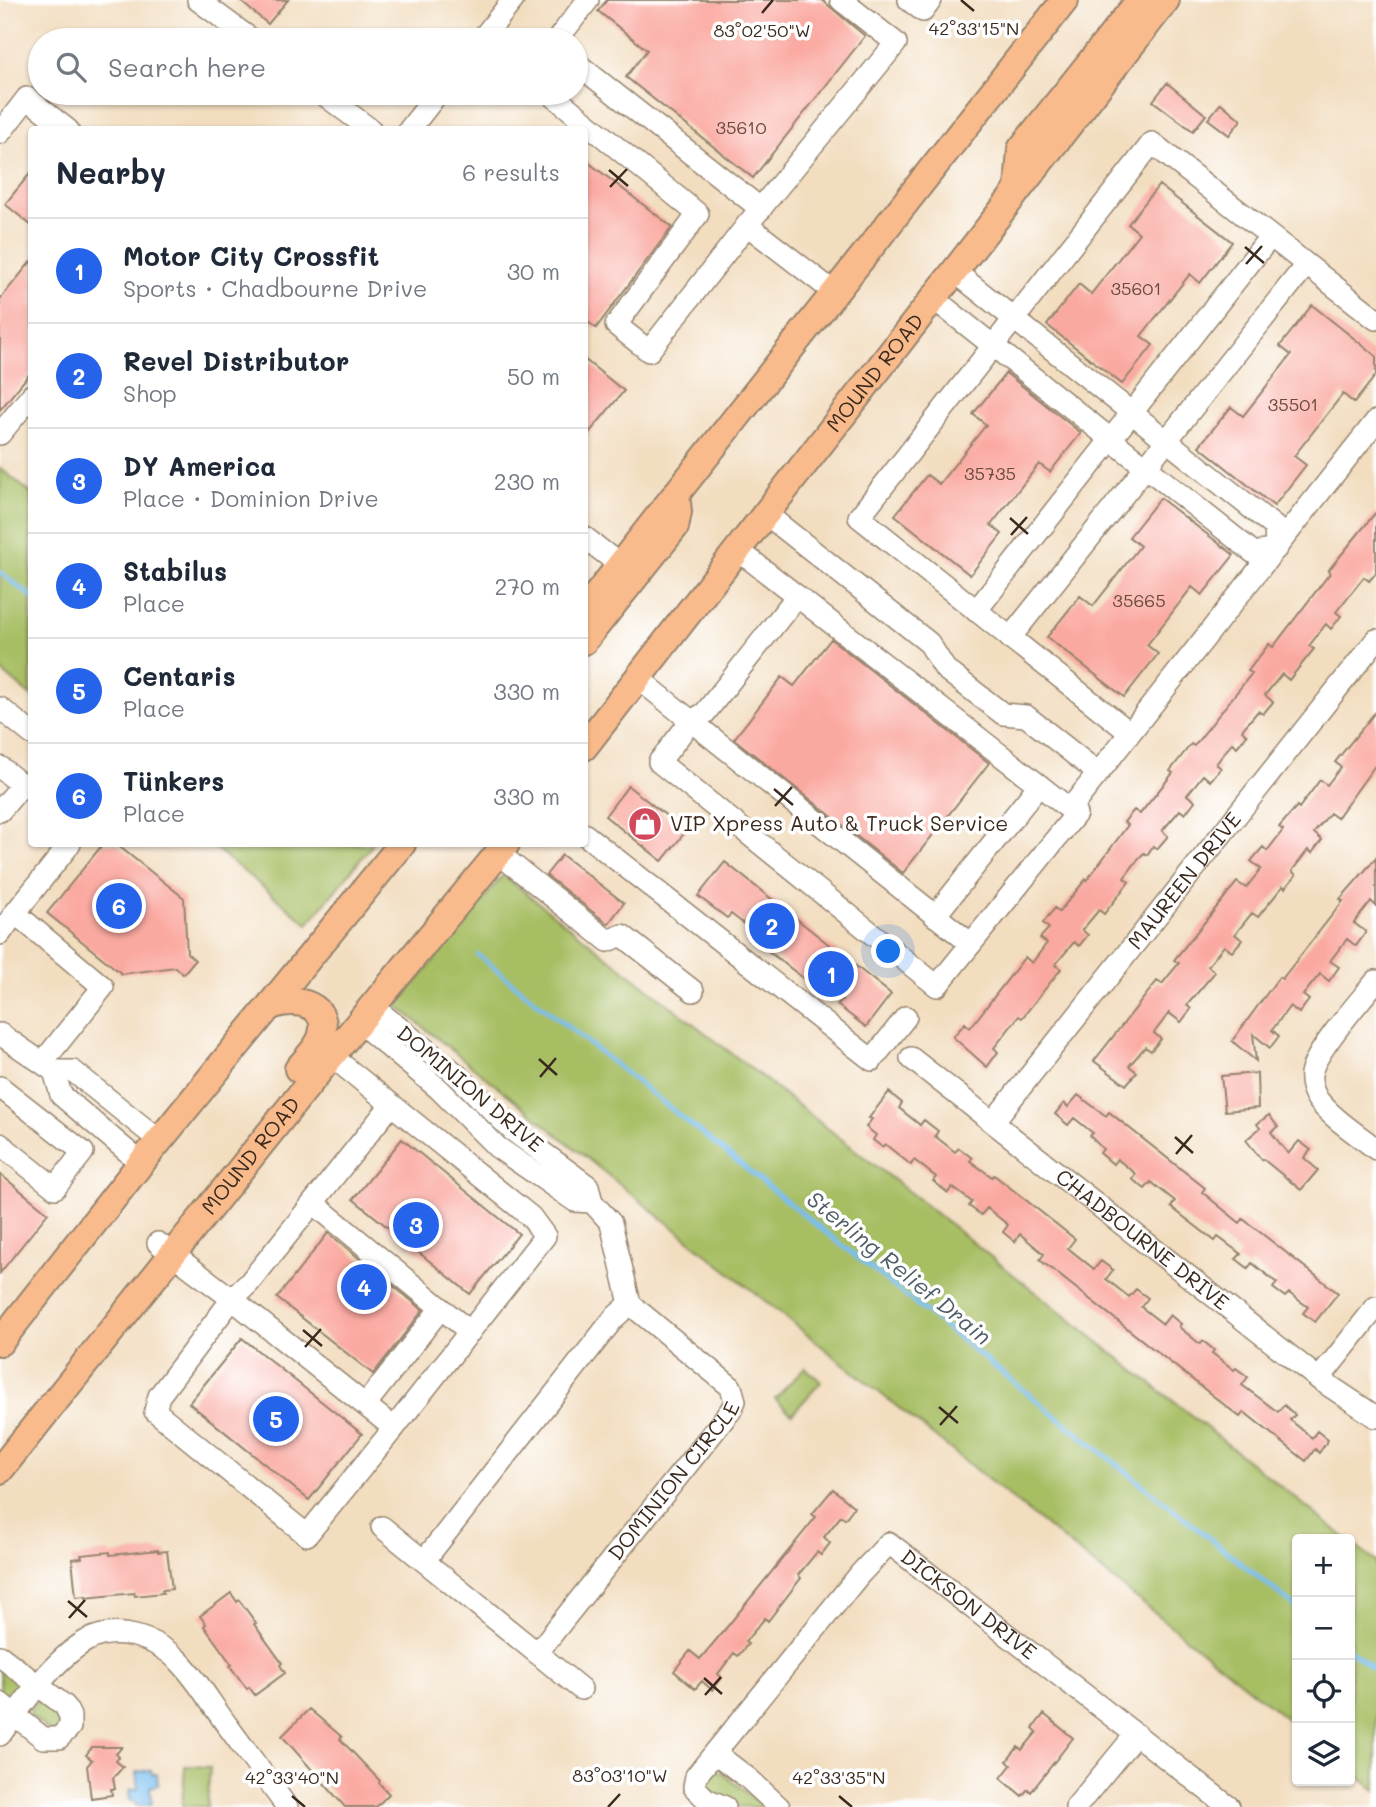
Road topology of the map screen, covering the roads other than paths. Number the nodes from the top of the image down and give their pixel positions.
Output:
1 (198, 0) edge
2 (513, 0) edge
3 (588, 0) edge
4 (841, 0) edge
5 (909, 0) edge
6 (931, 0) edge
7 (1065, 0) edge
8 (1140, 0) edge
9 (1166, 0) edge
10 (236, 28) edge
11 (491, 28) edge
12 (566, 28) edge
13 (588, 72) edge
14 (28, 99) edge
15 (36, 105) edge
16 (338, 105) edge
17 (429, 105) edge
18 (565, 105) edge
19 (63, 126) edge
20 (366, 126) edge
21 (412, 126) edge
22 (0, 133) edge
23 (1018, 189) junction
24 (761, 208) junction
25 (747, 225) junction
26 (1270, 237) junction
27 (1306, 265) junction
28 (954, 271) junction
29 (835, 293) junction
30 (933, 298) junction
31 (1014, 319) junction
32 (1376, 319) edge
33 (993, 346) junction
34 (28, 400) edge
35 (1132, 412) junction
36 (1376, 421) edge
37 (0, 434) edge
38 (1112, 439) junction
39 (1167, 440) junction
40 (1146, 467) junction
41 (676, 494) junction
42 (766, 514) junction
43 (588, 540) edge
44 (1276, 549) junction
45 (738, 550) junction
46 (620, 565) junction
47 (797, 596) junction
48 (588, 606) edge
49 (976, 611) junction
50 (588, 636) edge
51 (1010, 638) junction
52 (1376, 640) edge
53 (638, 678) junction
54 (0, 709) edge
55 (691, 721) junction
56 (28, 731) edge
57 (1129, 732) junction
58 (588, 742) edge
59 (0, 767) edge
60 (1098, 773) junction
61 (27, 779) edge
62 (1039, 785) junction
63 (1070, 809) junction
64 (0, 811) edge
65 (588, 838) edge
66 (68, 847) edge
67 (400, 847) edge
68 (502, 848) edge
69 (15, 913) junction
70 (935, 916) junction
71 (0, 934) edge
72 (971, 944) junction
73 (1376, 981) edge
74 (692, 991) dead end
75 (271, 1006) junction
76 (366, 1014) junction
77 (906, 1017) dead end
78 (0, 1034) edge
79 (324, 1051) junction
80 (911, 1058) dead end
81 (49, 1067) junction
82 (0, 1087) edge
83 (479, 1097) junction
84 (391, 1105) junction
85 (463, 1113) junction
86 (993, 1122) junction
87 (160, 1141) junction
88 (0, 1144) edge
89 (1376, 1149) edge
90 (141, 1163) junction
91 (592, 1202) junction
92 (313, 1203) junction
93 (165, 1249) junction
94 (232, 1299) junction
95 (630, 1304) junction
96 (1376, 1307) edge
97 (441, 1308) junction
98 (470, 1332) junction
99 (0, 1342) edge
100 (1319, 1379) junction
101 (365, 1405) junction
102 (1376, 1417) edge
103 (394, 1428) junction
104 (0, 1470) edge
105 (382, 1527) dead end
106 (424, 1561) junction
107 (537, 1653) junction
108 (0, 1656) edge
109 (581, 1689) dead end
110 (21, 1701) edge
111 (1136, 1734) junction
112 (0, 1735) edge
113 (715, 1753) junction
114 (287, 1807) edge
115 (724, 1807) edge
116 (779, 1807) edge
117 (1076, 1807) edge
118 (1229, 1807) edge

1 - 10 street
2 - 11 street
3 - 12 street
4 - 24 street
5 - 6 street
7 - 29 main road
8 - 23 main road
9 - 23 main road, MOUND ROAD
13 - 24 street
14 - 22 street
15 - 19 street
16 - 20 street
17 - 21 street
18 - 25 street
23 - 28 main road, MOUND ROAD
24 - 25 street
25 - 29 street
26 - 27 street
26 - 31 street
26 - 35 street
27 - 32 street
27 - 39 street
28 - 30 main road, MOUND ROAD
28 - 31 street
29 - 41 main road
30 - 33 street
30 - 42 main road, MOUND ROAD
31 - 33 street
31 - 35 street
33 - 38 street
33 - 49 street
34 - 37 street
35 - 38 street
35 - 39 street
36 - 44 street
38 - 40 street
38 - 49 street
39 - 40 street
39 - 44 street
40 - 44 street
40 - 51 street
41 - 46 main road
41 - 50 main road
42 - 45 main road, MOUND ROAD
42 - 60 street
43 - 46 street
44 - 57 street
45 - 47 street
45 - 53 main road, MOUND ROAD
46 - 48 main road
47 - 55 street
47 - 62 street
49 - 51 street
51 - 57 street
52 - 86 street, MAUREEN DRIVE
53 - 55 street
53 - 58 main road, MOUND ROAD
54 - 56 street
55 - 70 street
55 - 72 street
57 - 60 street
59 - 61 street
60 - 63 street
61 - 64 street
62 - 63 street
62 - 70 street
63 - 72 street
65 - 77 street
66 - 69 street
67 - 75 main road
68 - 74 street
68 - 76 main road, MOUND ROAD
69 - 71 street
69 - 81 street
70 - 72 street
73 - 89 street
75 - 79 main road
75 - 87 main road
76 - 79 main road, MOUND ROAD
76 - 83 street, DOMINION DRIVE
76 - 85 street, DOMINION DRIVE
78 - 81 street
79 - 84 street
79 - 93 main road, MOUND ROAD
80 - 86 street, CHADBOURNE DRIVE
81 - 87 street
81 - 90 street
82 - 88 street
83 - 85 street
83 - 91 street, DOMINION DRIVE
84 - 92 street
84 - 98 street
85 - 91 street, DOMINION DRIVE
86 - 100 street, CHADBOURNE DRIVE
87 - 90 main road
90 - 99 main road
91 - 95 street, DOMINION DRIVE
92 - 94 street
92 - 97 street
93 - 94 street
93 - 104 main road, MOUND ROAD
94 - 101 street
94 - 103 street
95 - 106 street
95 - 107 street, DOMINION CIRCLE
96 - 100 street
97 - 98 street
97 - 101 street
98 - 103 street
100 - 102 street, CHADBOURNE DRIVE
101 - 103 street
105 - 106 street
106 - 107 street
107 - 109 street
108 - 110 street
110 - 112 street
110 - 114 street
111 - 113 street, DICKSON DRIVE
111 - 117 street
111 - 118 street, DICKSON DRIVE
113 - 115 street, DICKSON DRIVE
113 - 116 street

